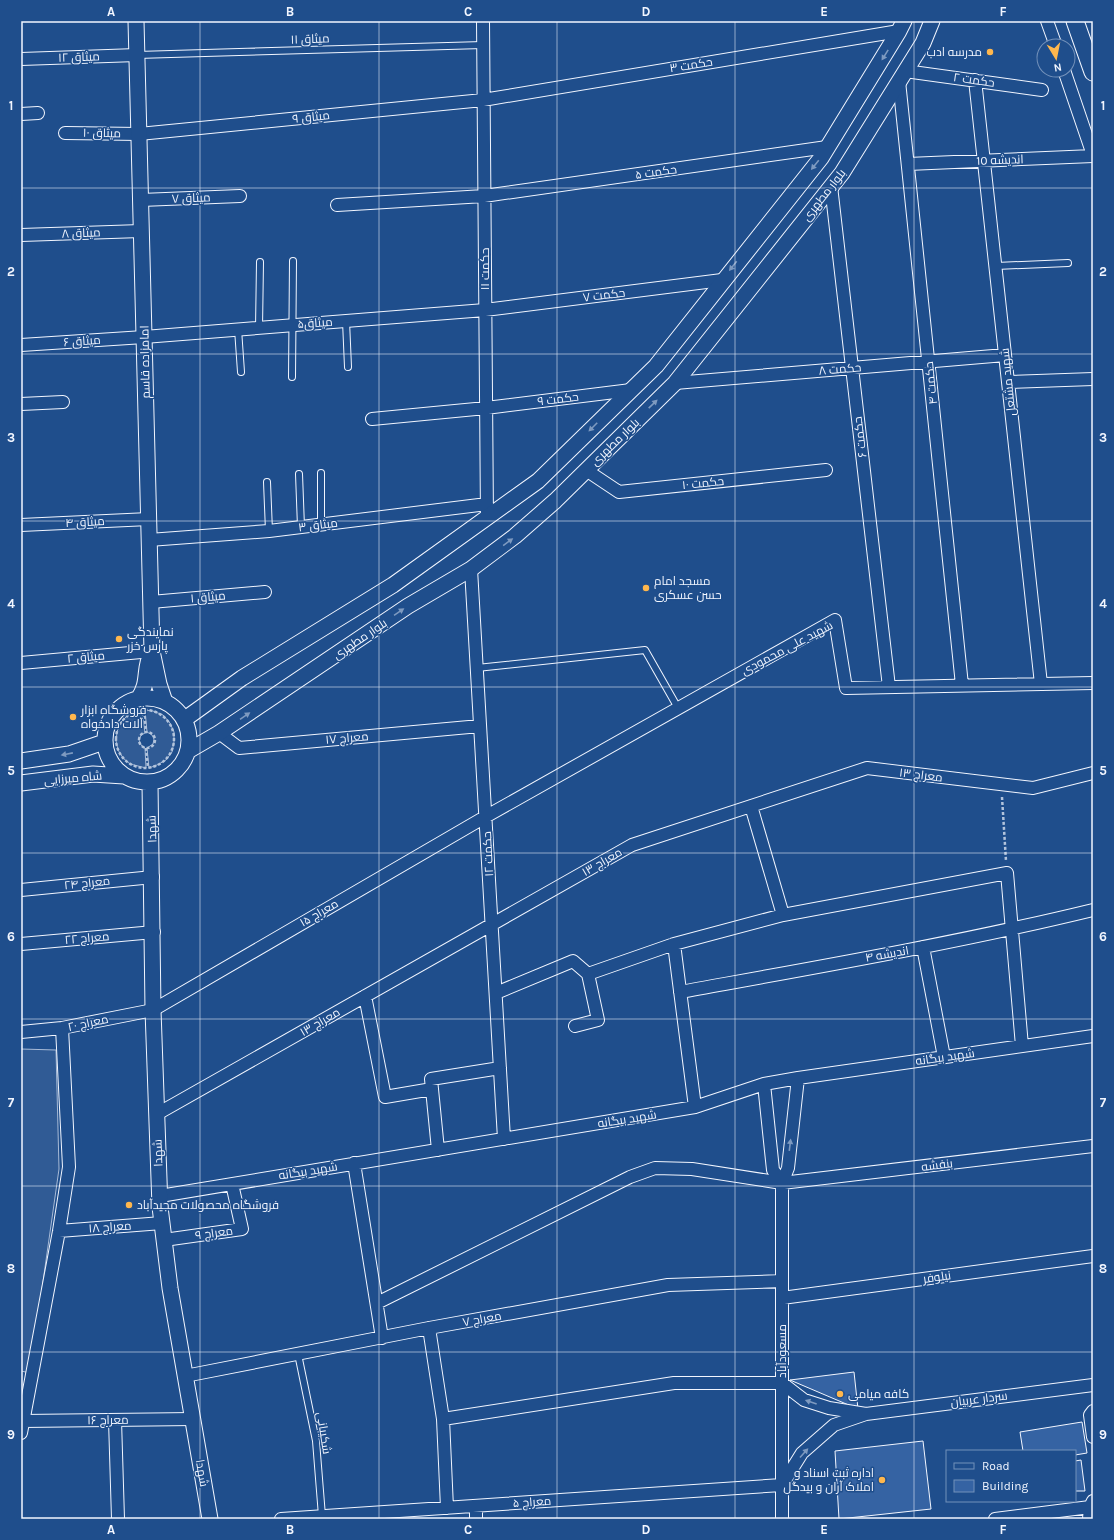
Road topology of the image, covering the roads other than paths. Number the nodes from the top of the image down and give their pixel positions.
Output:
1 (136, 21) edge
2 (483, 21) edge
3 (932, 21) edge
4 (1047, 21) edge
5 (1075, 21) edge
6 (902, 26) edge
7 (1053, 38) edge
8 (483, 45) junction
9 (137, 55) junction
10 (21, 59) edge
11 (1093, 72) edge
12 (902, 76) junction
13 (1067, 78) edge
14 (975, 80) junction
15 (1042, 90) dead end
16 (483, 100) junction
17 (38, 113) dead end
18 (21, 114) edge
19 (65, 133) dead end
20 (139, 134) junction
21 (827, 147) junction
22 (1093, 156) edge
23 (984, 161) junction
24 (908, 164) junction
25 (831, 186) junction
26 (240, 196) dead end
27 (484, 196) junction
28 (141, 200) junction
29 (337, 205) dead end
30 (141, 232) junction
31 (21, 235) edge
32 (293, 261) dead end
33 (260, 262) dead end
34 (1068, 263) dead end
35 (996, 266) junction
36 (722, 280) junction
37 (485, 310) junction
38 (346, 321) junction
39 (292, 325) junction
40 (259, 328) junction
41 (238, 329) junction
42 (144, 337) junction
43 (21, 345) edge
44 (1005, 356) junction
45 (928, 362) junction
46 (348, 367) dead end
47 (852, 368) junction
48 (241, 372) dead end
49 (292, 377) dead end
50 (1093, 379) edge
51 (1008, 382) junction
52 (675, 383) junction
53 (631, 390) junction
54 (63, 402) dead end
55 (21, 404) edge
56 (486, 408) junction
57 (612, 409) junction
58 (372, 419) dead end
59 (630, 427) junction
60 (586, 470) junction
61 (826, 470) dead end
62 (299, 474) dead end
63 (321, 474) dead end
64 (267, 482) dead end
65 (487, 511) junction
66 (149, 519) junction
67 (321, 524) junction
68 (21, 525) edge
69 (301, 527) junction
70 (269, 531) junction
71 (149, 540) junction
72 (471, 569) junction
73 (265, 592) dead end
74 (151, 602) junction
75 (152, 651) junction
76 (21, 663) edge
77 (477, 668) junction
78 (1093, 683) edge
79 (1041, 684) junction
80 (962, 685) junction
81 (888, 687) junction
82 (165, 702) junction
83 (141, 704) junction
84 (678, 708) junction
85 (185, 720) junction
86 (480, 726) junction
87 (219, 733) junction
88 (104, 742) junction
89 (188, 751) junction
90 (21, 761) edge
91 (1093, 773) edge
92 (149, 775) junction
93 (124, 776) junction
94 (21, 783) edge
95 (751, 806) junction
96 (485, 817) junction
97 (153, 877) junction
98 (21, 890) edge
99 (1093, 910) edge
100 (783, 915) junction
101 (492, 924) junction
102 (1013, 929) junction
103 (154, 932) junction
104 (21, 944) edge
105 (674, 944) junction
106 (923, 948) junction
107 (588, 974) junction
108 (680, 992) junction
109 (496, 993) junction
110 (365, 996) junction
111 (154, 1010) junction
112 (575, 1026) dead end
113 (62, 1028) junction
114 (21, 1032) edge
115 (1093, 1036) edge
116 (1022, 1046) junction
117 (944, 1057) junction
118 (500, 1068) junction
119 (798, 1078) junction
120 (764, 1084) junction
121 (432, 1089) junction
122 (695, 1107) junction
123 (157, 1114) junction
124 (504, 1139) junction
125 (1093, 1146) edge
126 (438, 1150) junction
127 (354, 1164) junction
128 (782, 1183) junction
129 (232, 1184) junction
130 (160, 1196) junction
131 (162, 1223) junction
132 (59, 1230) junction
133 (164, 1240) junction
134 (1093, 1256) edge
135 (782, 1281) junction
136 (782, 1298) junction
137 (377, 1303) junction
138 (428, 1328) junction
139 (382, 1338) junction
140 (298, 1354) junction
141 (185, 1376) junction
142 (782, 1383) junction
143 (1093, 1385) edge
144 (1093, 1411) edge
145 (866, 1414) junction
146 (193, 1419) junction
147 (443, 1419) junction
148 (115, 1420) junction
149 (23, 1421) junction
150 (21, 1433) edge
151 (1093, 1437) edge
152 (782, 1485) junction
153 (476, 1506) junction
154 (447, 1508) junction
155 (1091, 1509) edge
156 (322, 1516) junction
157 (118, 1519) edge
158 (210, 1519) edge
159 (281, 1519) edge
160 (476, 1519) edge
161 (782, 1519) edge
162 (995, 1519) edge

1 - 9 street, امامزاده قاسم
2 - 8 street, حکمت ۱۱
3 - 12 street, بلوار مطهری
4 - 7 street
5 - 11 main road
6 - 16 street, حکمت ۳
6 -> 21 street
8 - 9 lane, میثاق ۱۱
8 - 16 street, حکمت ۱۱
9 - 10 street, میثاق ۱۲
9 - 20 street, امامزاده قاسم
12 - 14 street, حکمت ۲
12 - 24 street, حکمت ۴
12 - 25 street, بلوار مطهری
13 - 22 street
14 - 15 street, حکمت ۲
14 - 23 street, شهید مشتعل
16 - 20 street, میثاق ۹
16 - 27 street, حکمت ۱۱
17 - 18 street
19 - 20 street, میثاق ۱۰
20 - 28 street, امامزاده قاسم
21 - 27 street, حکمت ۵
21 -> 36 street
22 - 23 street, اندیشه 10
23 - 24 street, اندیشه 10
23 - 35 street, شهید مشتعل
24 - 45 street, حکمت ۴
25 - 47 street, حکمت ۶
25 - 52 street, بلوار مطهری
26 - 28 street, میثاق ۷
27 - 29 street, حکمت ۵
27 - 37 street, حکمت ۱۱
28 - 30 street, امامزاده قاسم
30 - 31 street, میثاق ۸
30 - 42 street, امامزاده قاسم
32 - 39 lane
33 - 40 lane
34 - 35 lane
35 - 44 street, شهید مشتعل
36 - 37 street, حکمت ۷
36 - 53 street
37 - 38 street, میثاق۵
37 - 56 street, حکمت ۱۱
38 - 39 street, میثاق۵
38 - 46 lane
39 - 40 street, میثاق۵
39 - 49 lane
40 - 41 street, میثاق۵
41 - 42 street, میثاق۵
41 - 48 lane
42 - 43 street, میثاق ۶
42 - 66 street, امامزاده قاسم
44 - 45 street, حکمت ۸
44 - 51 street, شهید مشتعل
45 - 47 street, حکمت ۸
45 - 80 street, حکمت ۴
47 - 52 street, حکمت ۸
47 - 81 street, حکمت ۶
50 - 51 street
51 - 79 street, شهید مشتعل
59 -> 52 street, بلوار مطهری
53 - 56 street, حکمت ۹
53 - 57 street
54 - 55 street
56 - 58 street, حکمت ۹
56 - 65 street, حکمت ۱۱
57 - 59 street
57 -> 65 street
59 - 60 street, بلوار مطهری
60 - 61 street, حکمت ۱۰
72 -> 60 street, بلوار مطهری
62 - 69 lane
63 - 67 lane
64 - 70 lane
65 - 67 street, میثاق ۳
65 - 85 street
66 - 68 street, میثاق ۴
66 - 71 street, امامزاده قاسم
67 - 69 street, میثاق ۳
69 - 70 street, میثاق ۳
70 - 71 street, میثاق ۳
71 - 74 street, امامزاده قاسم
72 - 77 street, حکمت ۱۲
87 -> 72 street, بلوار مطهری
73 - 74 street, میثاق ۱
74 - 75 street, امامزاده قاسم
75 - 76 street, میثاق ۲
75 - 82 street, امامزاده قاسم
75 - 83 street
77 - 84 lane
77 - 86 street, حکمت ۱۲
78 - 79 street, شهید علی محمودی
79 - 80 street, شهید علی محمودی
80 - 81 street, شهید علی محمودی
81 - 84 street, شهید علی محمودی
82 - 83 street
82 - 85 street
83 - 88 street
84 - 96 street, شهید علی محمودی
85 - 89 street
86 - 87 street, معراج ۱۷
86 - 96 street, حکمت ۱۲
87 - 89 street, بلوار مطهری
88 -> 90 street, شاه میرزایی
88 - 93 street
89 - 92 street
91 - 95 street, معراج ۱۳
92 - 93 street, شاه میرزایی
92 - 97 street, شهدا
93 - 94 street, شاه میرزایی
95 - 100 street
95 - 101 street, معراج ۱۳
96 - 101 street, حکمت ۱۲
96 - 111 street, معراج ۱۵
97 - 98 street, معراج ۲۴
97 - 103 street, شهدا
99 - 102 street, اندیشه ۴
100 - 102 street
100 - 105 street
101 - 109 street, حکمت ۱۲
101 - 110 street, معراج ۱۳
102 - 106 street, اندیشه ۴
102 - 116 street
103 - 104 street, معراج ۲۲
103 - 111 street, شهدا
105 - 107 street
105 - 108 street
106 - 108 street, اندیشه ۴
106 - 117 street
107 - 109 street
107 - 112 street
108 - 122 street
109 - 118 street, حکمت ۱۲
110 - 121 street
110 - 123 street, معراج ۱۳
111 - 113 street, معراج ۲۰
111 - 123 street, شهدا
113 - 114 street, معراج ۲۰
113 - 132 street
115 - 116 street, شهید بیگانه
116 - 117 street, شهید بیگانه
117 - 119 street, شهید بیگانه
118 - 121 street
118 - 124 street, حکمت ۱۲
119 - 120 street, شهید بیگانه
128 -> 119 street, مسعودآباد
120 - 122 street, شهید بیگانه
120 - 128 street, مسعودآباد
121 - 126 street
122 - 124 street, شهید بیگانه
123 - 130 street, شهدا
124 - 126 street, شهید بیگانه
125 - 128 street, بنفشه
126 - 127 street, شهید بیگانه
127 - 129 street, شهید بیگانه
127 - 137 street
128 - 135 street, مسعودآباد
128 - 137 street, بنفشه
129 - 130 street, شهید بیگانه
129 - 133 street, معراج ۹
130 - 131 street, شهدا
131 - 132 street, معراج ۱۸
131 - 133 street, شهدا
132 - 149 street
133 - 141 street, شهدا
134 - 136 street, نیلوفر
135 - 136 street, مسعودآباد
135 - 138 street, معراج ۷
136 - 142 street, مسعودآباد
137 - 139 street
138 - 139 street, معراج ۷
138 - 147 street
139 - 140 street, معراج ۷
140 - 141 street, معراج ۷
140 - 156 lane, شکیبانی
141 - 146 street, شهدا
145 -> 142 street
142 - 147 street
142 - 152 street, مسعودآباد
143 - 145 street, سردار عربیان
144 - 151 street
152 -> 145 street
146 - 148 street, معراج ۱۶
146 - 158 street, شهدا
147 - 154 street
148 - 149 street, معراج ۱۶
148 - 157 street
149 - 150 street
152 - 153 street, معراج ۵
152 - 161 street, مسعودآباد
153 - 154 street, معراج ۵
153 - 160 street
154 - 156 street, معراج ۵
155 - 162 street
156 - 159 street, معراج ۵

